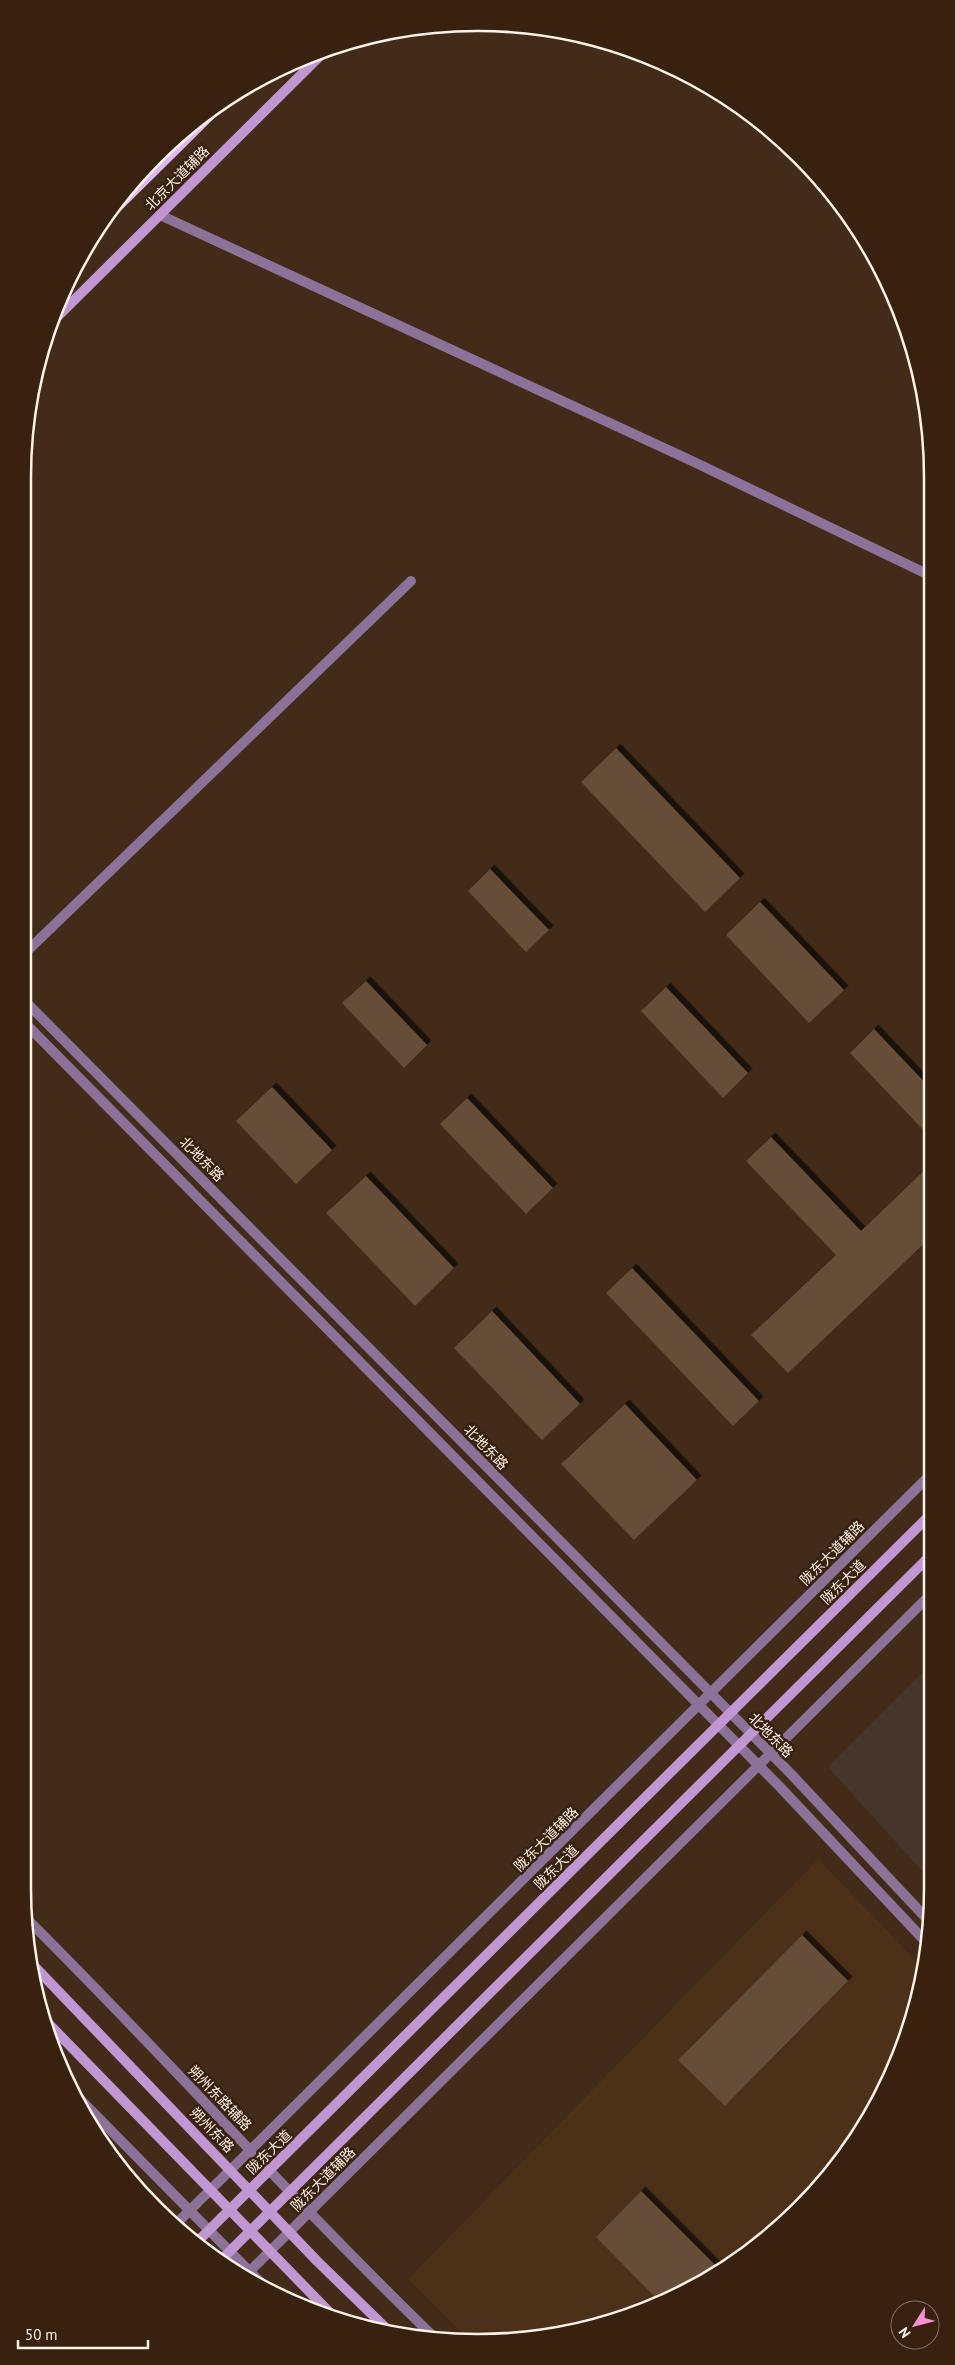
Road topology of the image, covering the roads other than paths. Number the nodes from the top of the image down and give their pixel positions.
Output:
1 (313, 63) edge
2 (160, 215) junction
3 (64, 310) edge
4 (924, 573) edge
5 (411, 581) dead end
6 (31, 947) edge
7 (31, 1007) edge
8 (31, 1029) edge
9 (924, 1481) edge
10 (924, 1522) edge
11 (924, 1562) edge
12 (924, 1600) edge
13 (710, 1694) junction
14 (699, 1705) junction
15 (730, 1714) junction
16 (719, 1725) junction
17 (751, 1734) junction
18 (739, 1746) junction
19 (770, 1753) junction
20 (758, 1765) junction
21 (923, 1915) edge
22 (33, 1925) edge
23 (921, 1937) edge
24 (39, 1972) edge
25 (55, 2030) edge
26 (90, 2109) edge
27 (251, 2150) junction
28 (231, 2170) junction
29 (270, 2170) junction
30 (210, 2190) junction
31 (250, 2190) junction
32 (290, 2192) junction
33 (190, 2210) junction
34 (229, 2210) junction
35 (271, 2212) junction
36 (309, 2212) junction
37 (180, 2220) edge
38 (209, 2230) junction
39 (290, 2231) junction
40 (250, 2232) junction
41 (201, 2238) edge
42 (269, 2252) junction
43 (226, 2255) edge
44 (250, 2271) edge
45 (322, 2305) edge
46 (381, 2323) edge
47 (428, 2331) edge

1 - 2 main road, 北京大道辅路
2 - 3 main road, 北京大道辅路
2 - 4 street
5 - 6 street
7 - 13 street, 北地东路
8 - 14 street
9 - 13 street, 陇东大道辅路
10 - 15 main road, 陇东大道
11 - 17 main road
12 - 19 street, 陇东大道辅路
13 - 14 street, 陇东大道辅路
13 - 15 street, 北地东路
14 - 16 street
14 - 27 street, 陇东大道辅路
15 - 16 main road, 陇东大道
15 - 17 street, 北地东路
16 - 18 street
16 - 29 main road, 陇东大道
17 - 18 main road
17 - 19 street, 北地东路
18 - 20 street
18 - 32 main road
19 - 20 street, 陇东大道辅路
19 - 21 street, 北地东路
20 - 23 street
20 - 36 street, 陇东大道辅路
22 - 27 street, 朔州东路辅路
24 - 28 main road, 朔州东路
25 - 30 main road
26 - 33 street
27 - 28 street, 陇东大道辅路
27 - 29 street, 朔州东路辅路
28 - 30 street, 陇东大道辅路
28 - 31 main road, 朔州东路
29 - 31 main road, 陇东大道
29 - 32 street, 朔州东路辅路
30 - 33 street, 陇东大道辅路
30 - 34 main road
31 - 34 main road, 陇东大道
31 - 35 main road, 朔州东路
32 - 35 main road
32 - 36 street, 朔州东路辅路
33 - 37 street, 陇东大道辅路
33 - 38 street
34 - 38 main road, 陇东大道
34 - 40 main road
35 - 39 main road, 朔州东路
35 - 40 main road
36 - 39 street, 陇东大道辅路
36 - 47 street, 朔州东路辅路
38 - 41 main road, 陇东大道
38 - 43 street
39 - 42 street, 陇东大道辅路
39 - 46 main road, 朔州东路
40 - 42 main road
40 - 43 main road
42 - 44 street, 陇东大道辅路
42 - 45 main road

